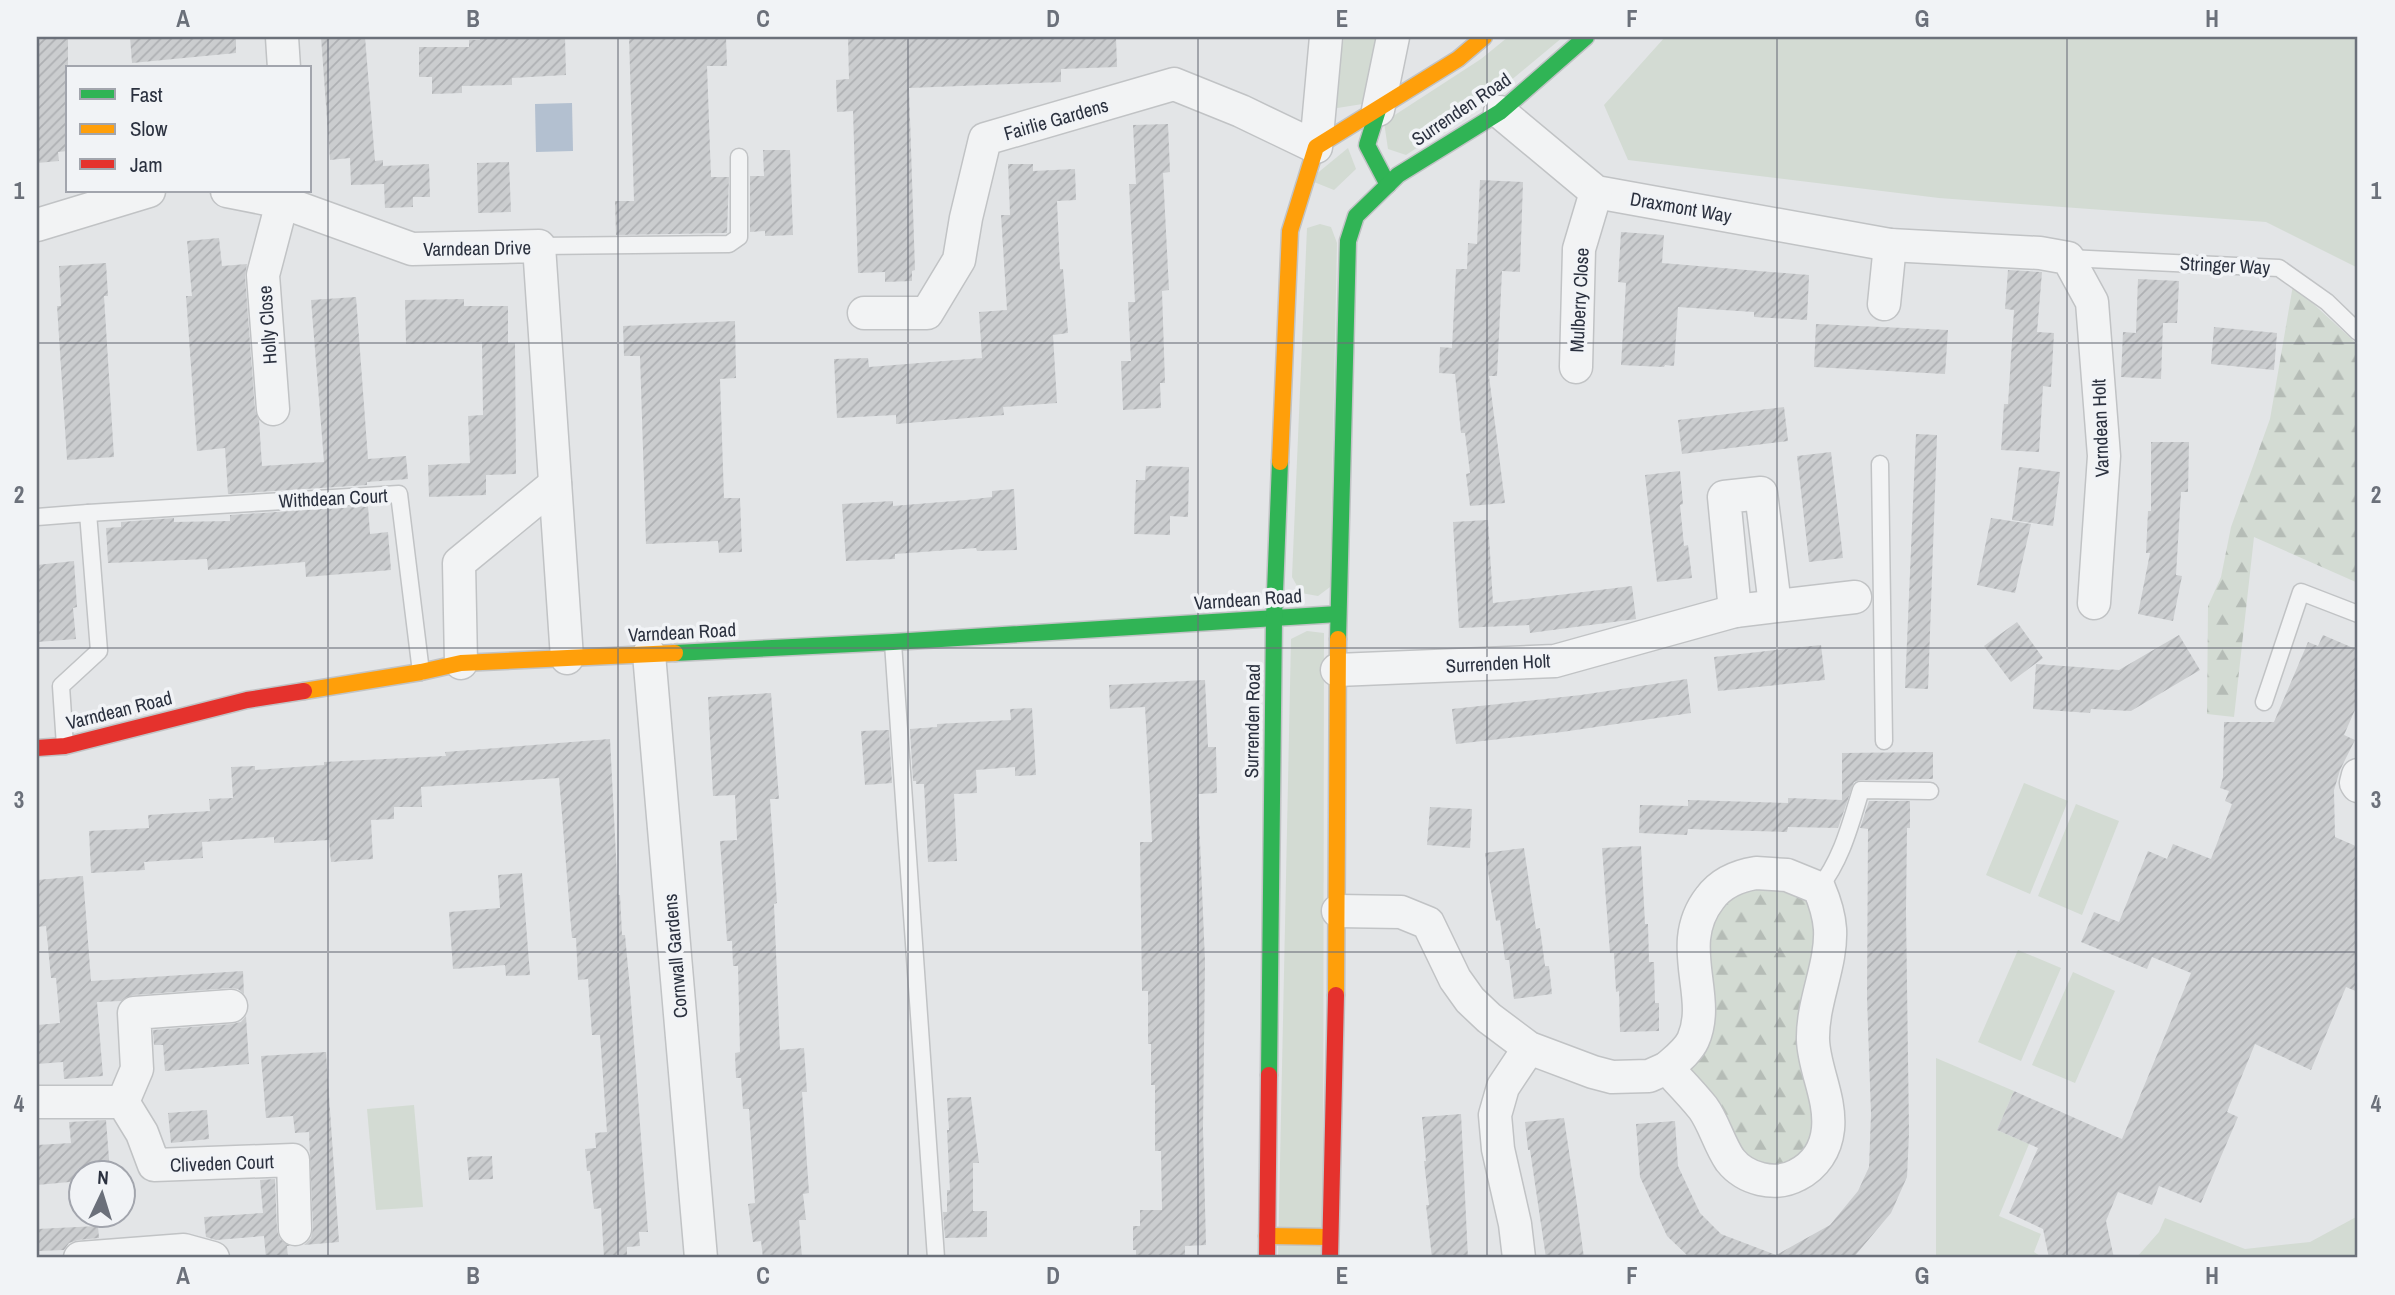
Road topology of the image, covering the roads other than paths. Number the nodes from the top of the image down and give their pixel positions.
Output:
1 (282, 37) edge
2 (1326, 37) edge
3 (1393, 37) edge
4 (1484, 37) edge
5 (1586, 37) edge
6 (284, 66) edge
7 (1378, 110) junction
8 (1500, 112) junction
9 (1316, 147) junction
10 (739, 157) dead end
11 (1388, 185) junction
12 (1301, 187) junction
13 (146, 192) edge
14 (239, 192) edge
15 (1595, 192) junction
16 (283, 196) edge
17 (1322, 197) dead end
18 (37, 225) edge
19 (1889, 245) junction
20 (540, 246) junction
21 (2068, 258) junction
22 (1884, 304) dead end
23 (864, 313) dead end
24 (2358, 332) edge
25 (1576, 367) dead end
26 (273, 409) dead end
27 (1880, 464) dead end
28 (555, 484) junction
29 (88, 513) junction
30 (37, 517) edge
31 (1868, 596) junction
32 (2094, 603) dead end
33 (1775, 605) junction
34 (1735, 611) junction
35 (1338, 614) junction
36 (2358, 614) edge
37 (1274, 618) junction
38 (893, 642) junction
39 (649, 654) junction
40 (567, 658) junction
41 (461, 663) junction
42 (1337, 670) junction
43 (421, 672) junction
44 (2264, 702) dead end
45 (1884, 741) dead end
46 (65, 746) junction
47 (37, 748) edge
48 (2358, 775) edge
49 (2358, 786) edge
50 (1930, 791) dead end
51 (1819, 888) junction
52 (1338, 911) junction
53 (231, 1006) dead end
54 (1529, 1048) junction
55 (1667, 1068) junction
56 (123, 1101) junction
57 (37, 1102) edge
58 (295, 1229) dead end
59 (1267, 1236) junction
60 (1329, 1237) junction
61 (79, 1258) edge
62 (213, 1258) edge
63 (701, 1258) edge
64 (936, 1258) edge
65 (1267, 1258) edge
66 (1330, 1258) edge
67 (1519, 1258) edge

1 - 6 street
2 - 9 street
3 - 7 street
4 - 7 street
5 - 8 street, Surrenden Road
7 - 9 street
7 - 11 street
8 - 11 street, Surrenden Road
8 - 15 street, Draxmont Way
9 - 12 street, Surrenden Road
9 - 23 street, Fairlie Gardens
10 - 20 lane
11 - 35 street, Surrenden Road
12 - 17 street
12 - 37 street, Surrenden Road
13 - 18 street
14 - 16 street, Varndean Drive
15 - 19 street, Draxmont Way
15 - 25 street, Mulberry Close
16 - 20 street, Varndean Drive
16 - 26 street, Holly Close
19 - 21 street, Draxmont Way
19 - 22 street
20 - 28 street, Varndean Drive
21 - 24 lane, Stringer Way
21 - 32 street, Varndean Holt
27 - 31 lane
28 - 40 street, Varndean Drive
28 - 41 street
29 - 30 lane, Withdean Court
29 - 43 lane, Withdean Court
29 - 46 lane
31 - 33 street, Surrenden Holt
31 - 45 lane
33 - 34 street, Surrenden Holt
33 - 34 street
34 - 42 street, Surrenden Holt
35 - 37 street, Varndean Road
35 - 42 street, Surrenden Road
36 - 44 lane
37 - 38 street, Varndean Road
37 - 59 street, Surrenden Road
38 - 39 street, Varndean Road
38 - 64 lane
39 - 40 street, Varndean Road
39 - 63 street, Cornwall Gardens
40 - 41 street, Varndean Road
41 - 43 street, Varndean Road
42 - 52 street, Surrenden Road
43 - 46 street, Varndean Road
46 - 47 street, Varndean Road
48 - 49 street
50 - 51 lane
51 - 55 street
51 - 55 street
52 - 54 street
52 - 60 street, Surrenden Road
53 - 56 street
54 - 55 street
54 - 67 street
56 - 57 street
56 - 58 street, Cliveden Court
59 - 60 street
59 - 65 street, Surrenden Road
60 - 66 street, Surrenden Road
61 - 62 street

